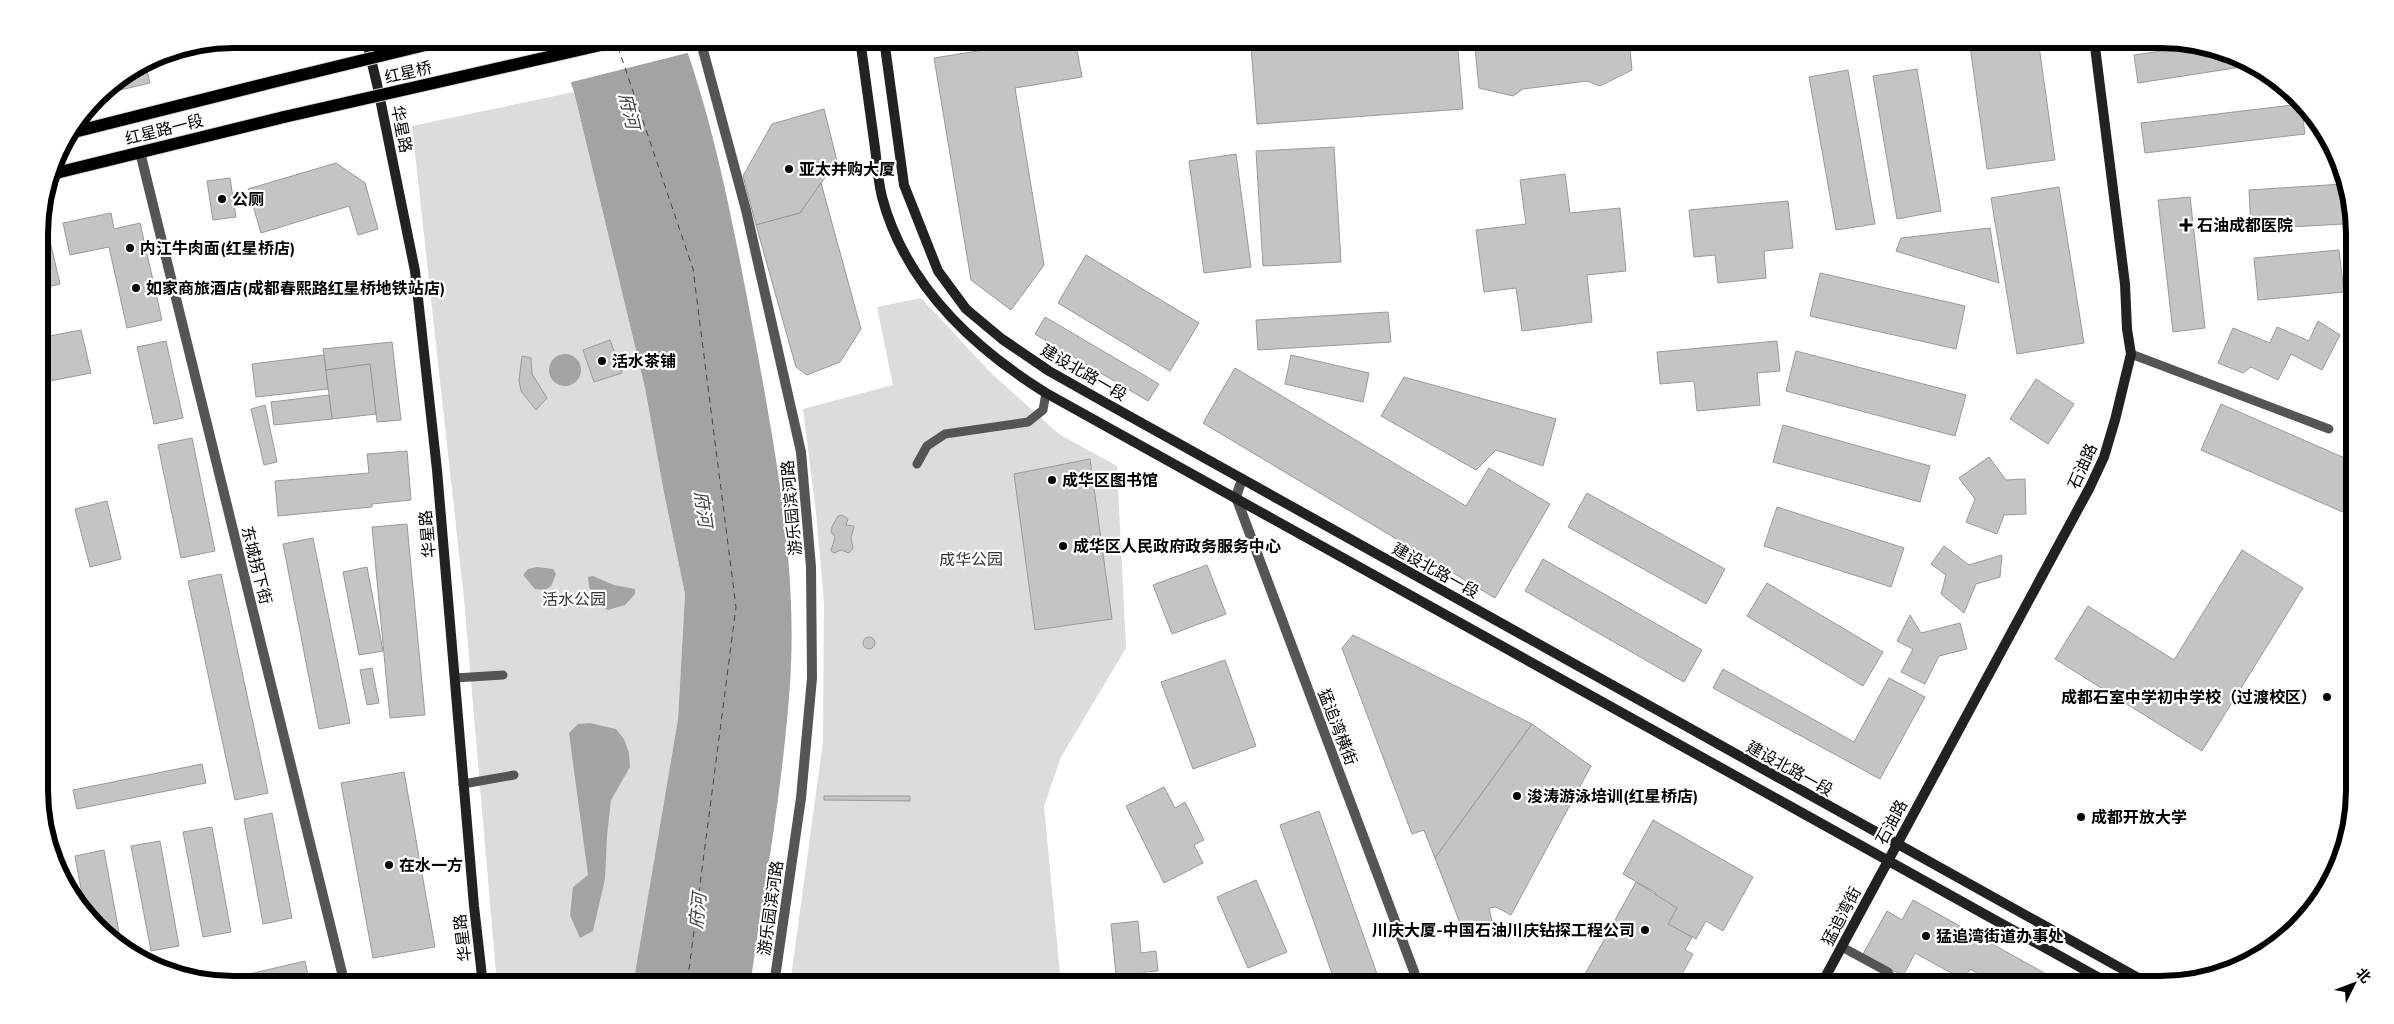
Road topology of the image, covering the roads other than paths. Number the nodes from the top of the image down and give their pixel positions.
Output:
1 (368, 48) edge
2 (413, 48) edge
3 (587, 48) edge
4 (702, 48) edge
5 (861, 48) edge
6 (885, 48) edge
7 (2095, 48) edge
8 (277, 81) joint
9 (284, 117) joint
10 (78, 131) edge
11 (140, 152) junction
12 (58, 173) edge
13 (2131, 354) junction
14 (1046, 394) junction
15 (2330, 429) dead end
16 (917, 464) dead end
17 (1242, 479) junction
18 (1236, 497) junction
19 (503, 675) dead end
20 (454, 678) junction
21 (514, 775) dead end
22 (463, 784) junction
23 (1896, 844) junction
24 (1887, 862) junction
25 (1842, 947) junction
26 (344, 976) edge
27 (482, 976) edge
28 (775, 976) edge
29 (1416, 976) edge
30 (1826, 976) edge
31 (1890, 976) edge
32 (2096, 976) edge
33 (2135, 976) edge

1 - 20 main road, 华星路
2 - 8 main road, 红星桥, bridge
3 - 9 main road, 红星桥, bridge
4 - 28 street, 游乐园滨河路
5 - 14 main road, 建设北路一段
6 - 17 main road, 建设北路一段
7 - 13 main road, 石油路
8 - 10 main road, 红星路一段
9 - 11 main road, 红星路一段
11 - 12 main road, 红星路一段
11 - 26 street, 东城拐下街
13 - 15 lane
13 - 23 main road, 石油路
14 - 16 lane
14 - 18 main road, 建设北路一段
17 - 18 street
17 - 23 main road, 建设北路一段
18 - 24 main road, 建设北路一段
18 - 29 street, 猛追湾横街
19 - 20 lane
20 - 22 main road, 华星路
21 - 22 lane
22 - 27 main road, 华星路
23 - 24 main road, 石油路
23 - 33 main road, 建设北路一段
24 - 25 main road, 猛追湾街
24 - 32 main road, 建设北路一段
25 - 30 main road, 猛追湾街
25 - 31 lane

